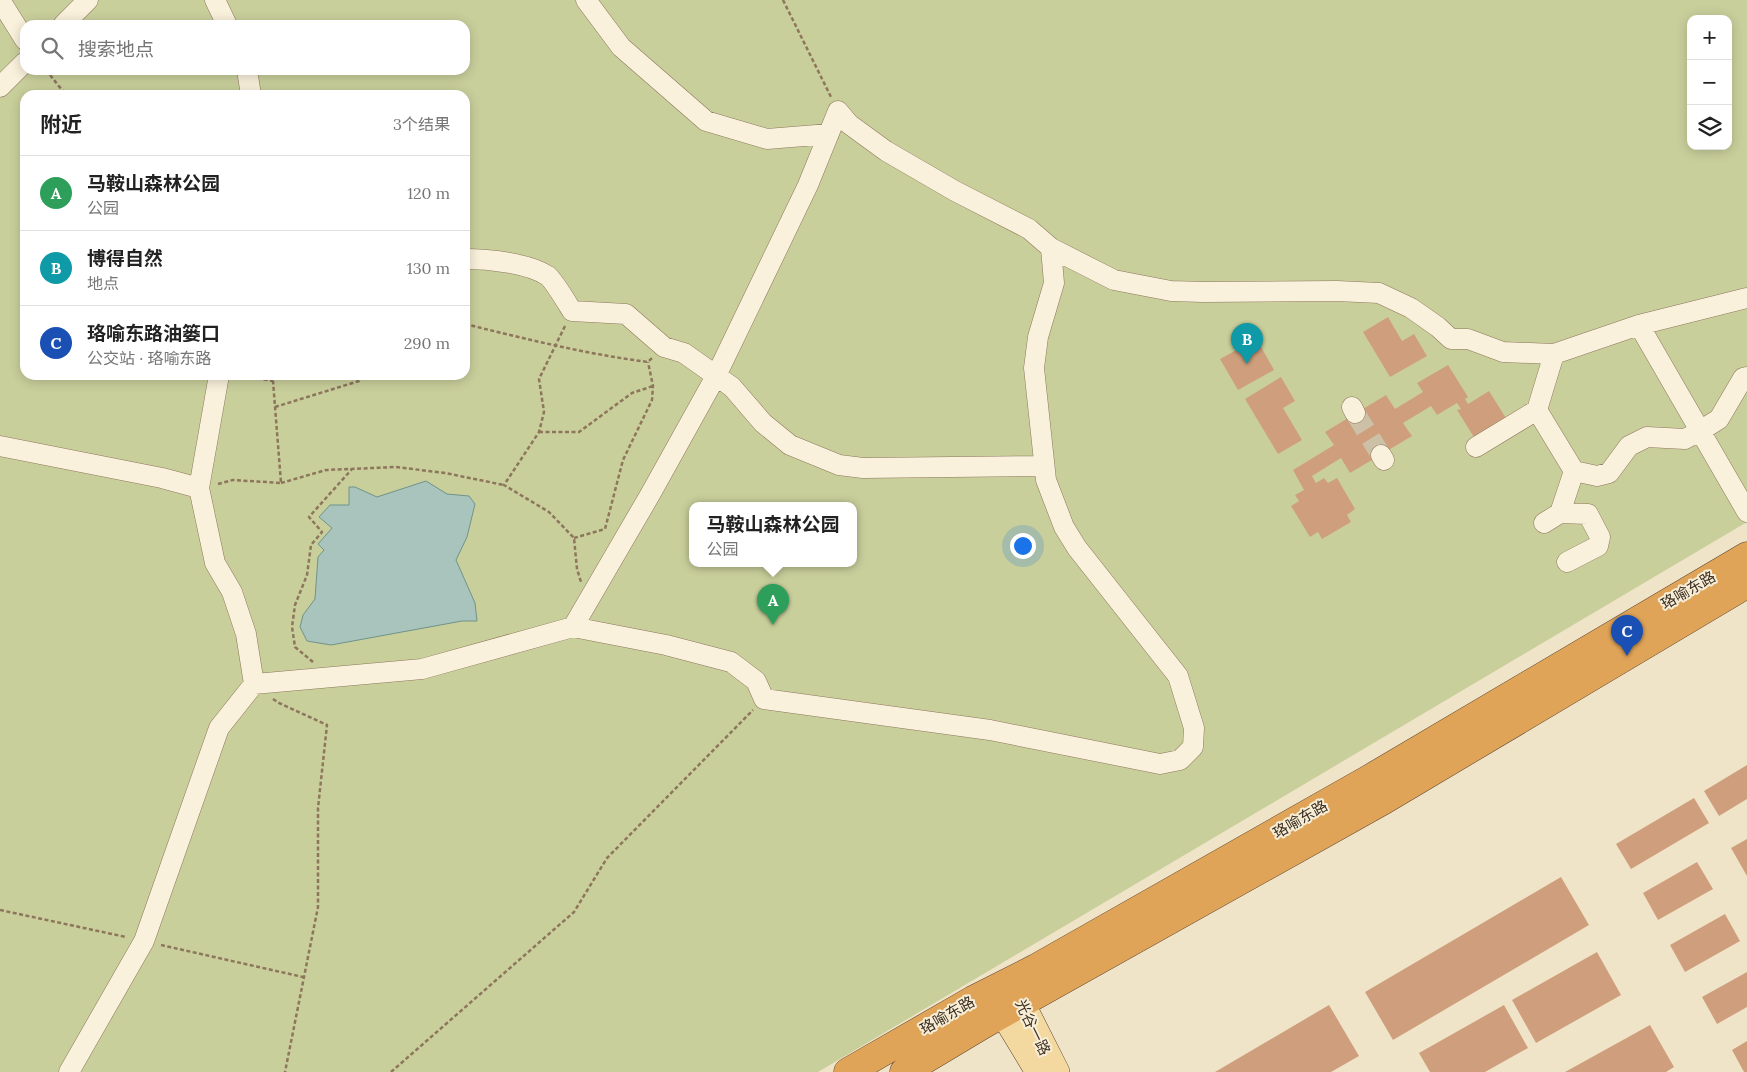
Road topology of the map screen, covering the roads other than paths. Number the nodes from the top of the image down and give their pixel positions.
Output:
1 (0, 0) edge
2 (88, 0) edge
3 (215, 0) edge
4 (586, 0) edge
5 (68, 20) edge
6 (225, 20) edge
7 (20, 32) edge
8 (20, 67) edge
9 (248, 75) edge
10 (0, 87) edge
11 (250, 90) edge
12 (828, 134) junction
13 (1051, 248) junction
14 (470, 259) edge
15 (1747, 298) edge
16 (1639, 325) junction
17 (1554, 354) junction
18 (716, 376) junction
19 (1747, 377) edge
20 (218, 380) edge
21 (1538, 410) junction
22 (1700, 431) junction
23 (0, 446) edge
24 (1476, 447) dead end
25 (1044, 466) junction
26 (1574, 471) junction
27 (199, 488) junction
28 (1747, 512) edge
29 (1747, 556) edge
30 (1567, 562) dead end
31 (1747, 584) edge
32 (573, 627) junction
33 (254, 684) junction
34 (1006, 997) junction
35 (69, 1072) edge
36 (848, 1072) edge
37 (904, 1072) edge
38 (1038, 1072) edge
39 (1056, 1072) edge

1 - 7 street
2 - 5 street
3 - 6 street
4 - 12 street
8 - 10 street
9 - 11 street
12 - 13 street
12 - 18 street
13 - 17 street
13 - 25 street
14 - 18 street
15 - 16 street
16 - 17 street
16 - 22 street
17 - 21 street
18 - 25 street
18 - 32 street
19 - 22 street
20 - 27 street
21 - 24 street
21 - 26 street
22 - 26 street
22 - 28 street
23 - 27 street
25 - 32 street
26 - 30 street
27 - 33 street
29 - 34 highway, 珞喻东路
31 - 34 highway, 珞喻东路
32 - 33 street
33 - 35 street
34 - 36 highway, 珞喻东路
34 - 37 highway, 珞喻东路
34 - 38 main road, 光谷一路
34 - 39 main road, 光谷一路

